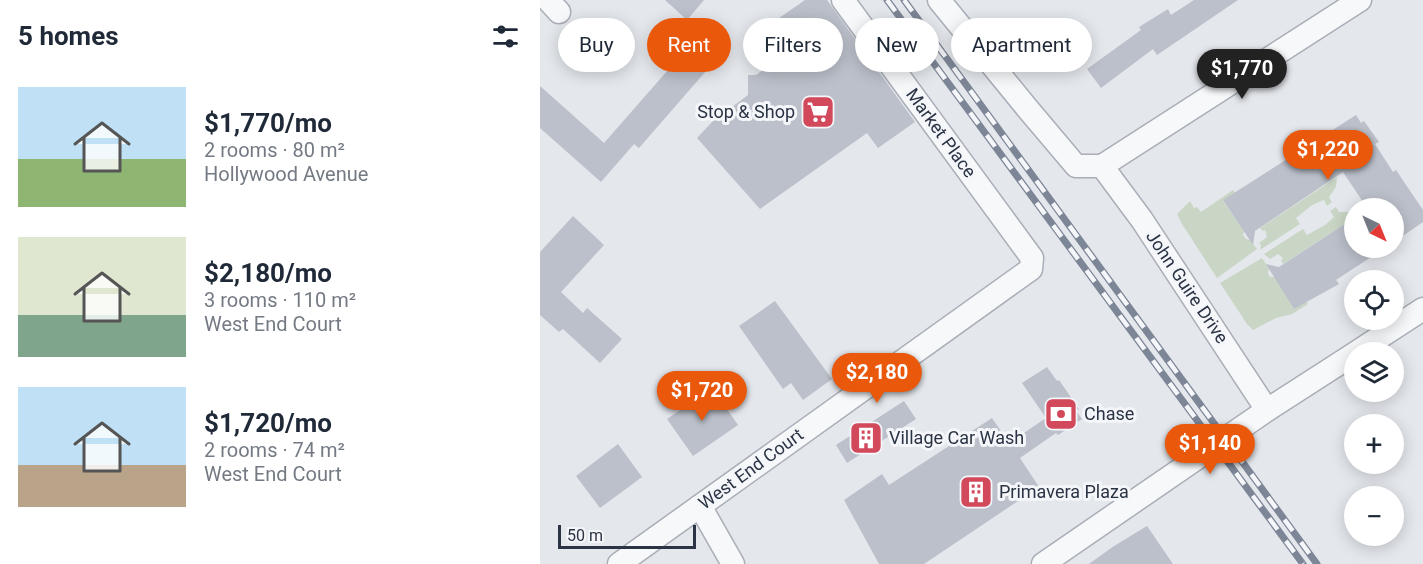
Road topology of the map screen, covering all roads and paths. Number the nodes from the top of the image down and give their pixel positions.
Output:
1 (843, 0) edge
2 (939, 0) edge
3 (1360, 0) edge
4 (1102, 166) junction
5 (1031, 269) joint
6 (1423, 309) edge
7 (1373, 342) edge
8 (1344, 361) edge
9 (1267, 410) junction
10 (700, 506) junction
11 (619, 564) edge
12 (733, 564) edge
13 (1043, 564) edge

1 - 5 street, Market Place
2 - 4 street
3 - 4 street
4 - 9 street, John Guire Drive
5 - 10 street, West End Court
6 - 7 street
8 - 9 street
9 - 13 street
10 - 11 street, West End Court
10 - 12 street

